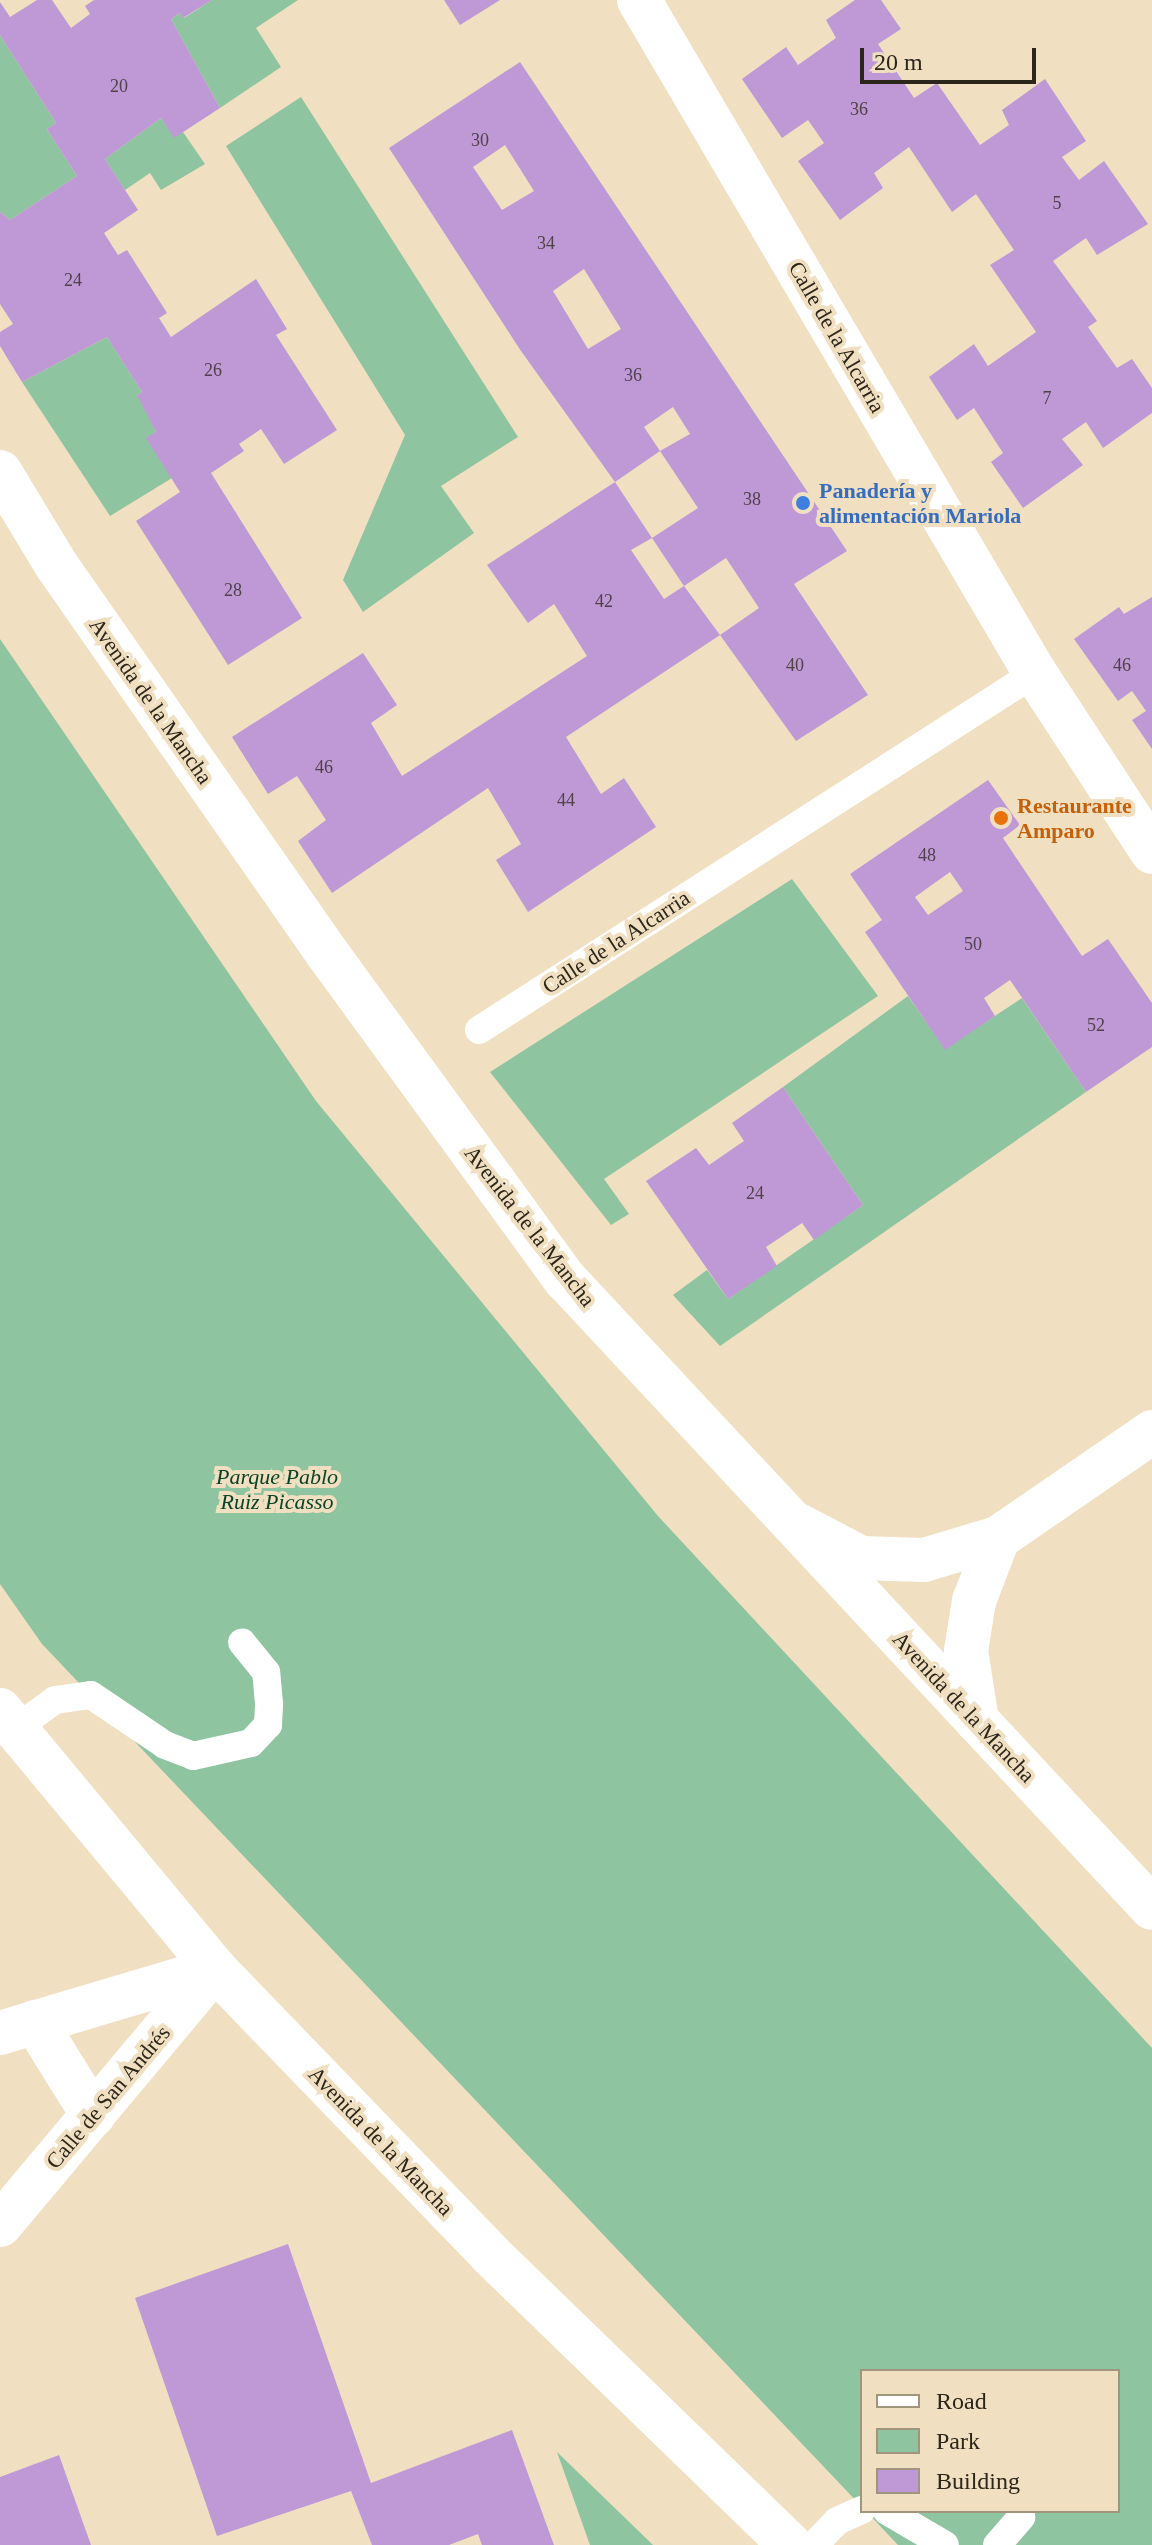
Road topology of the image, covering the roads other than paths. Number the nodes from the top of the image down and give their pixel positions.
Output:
1 (639, 0) edge
2 (0, 472) edge
3 (1035, 673) junction
4 (1152, 852) edge
5 (479, 1030) dead end
6 (1152, 1432) edge
7 (792, 1522) junction
8 (998, 1538) junction
9 (242, 1642) dead end
10 (8, 1720) edge
11 (977, 1721) junction
12 (1152, 1908) edge
13 (215, 1969) junction
14 (18, 2028) edge
15 (93, 2115) junction
16 (0, 2225) edge
17 (860, 2511) edge
18 (890, 2513) edge
19 (1020, 2513) edge
20 (790, 2545) edge
21 (814, 2545) edge
22 (945, 2545) edge
23 (997, 2545) edge

1 - 3 main road, Calle de la Alcarria
2 - 7 main road, Avenida de la Mancha
3 - 4 main road, Calle de la Alcarria
3 - 5 lane, Calle de la Alcarria
6 - 8 main road
7 - 8 main road
7 - 11 main road, Avenida de la Mancha
8 - 11 main road
9 - 10 lane
10 - 13 main road, Avenida de la Mancha
11 - 12 main road, Avenida de la Mancha
13 - 14 main road
13 - 15 main road, Calle de San Andrés
13 - 20 main road, Avenida de la Mancha
14 - 15 main road
15 - 16 main road, Calle de San Andrés
17 - 21 lane
18 - 22 lane
19 - 23 lane

